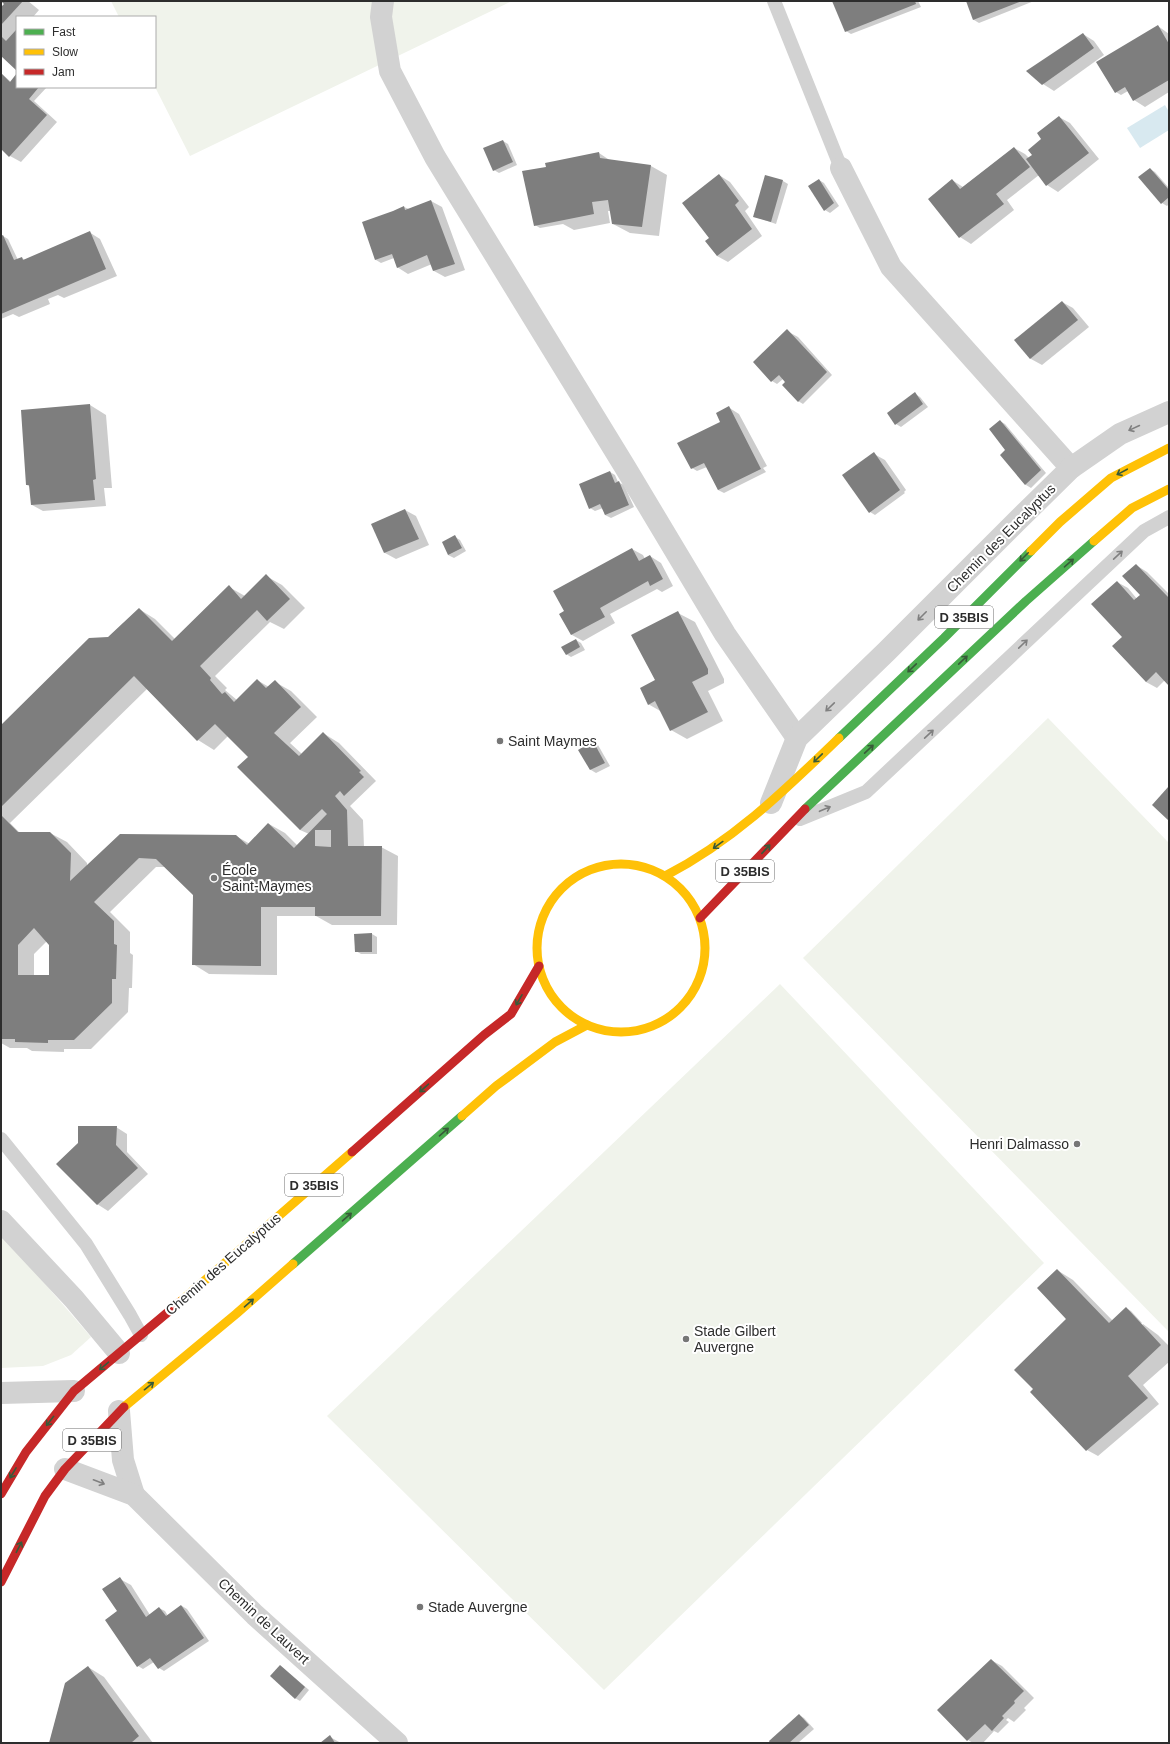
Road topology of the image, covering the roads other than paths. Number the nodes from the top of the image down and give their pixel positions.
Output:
1 (383, 1) edge
2 (774, 1) edge
3 (841, 168) joint
4 (1169, 412) edge
5 (1169, 448) edge
6 (1071, 468) junction
7 (1169, 489) edge
8 (1169, 516) edge
9 (797, 738) junction
10 (771, 803) junction
11 (789, 824) junction
12 (666, 876) junction
13 (700, 918) junction
14 (538, 966) junction
15 (587, 1025) junction
16 (1, 1139) edge
17 (1, 1221) edge
18 (141, 1335) junction
19 (119, 1353) junction
20 (74, 1391) junction
21 (1, 1393) edge
22 (119, 1411) junction
23 (65, 1469) junction
24 (1, 1494) edge
25 (134, 1495) junction
26 (1, 1582) edge
27 (397, 1743) edge

1 - 9 street
2 - 3 lane
3 - 6 street
4 -> 6 street, Chemin des Eucalyptus
5 -> 10 main road, Chemin des Eucalyptus / D 35BIS
6 -> 9 street, Chemin des Eucalyptus
11 -> 7 main road, D 35BIS
11 -> 8 lane
9 - 10 street, Chemin des Eucalyptus
10 -> 12 main road, Chemin des Eucalyptus / D 35BIS
13 -> 11 main road, D 35BIS
12 - 13 main road
12 - 14 main road
13 - 15 main road
14 - 15 main road
14 -> 18 main road, Chemin des Eucalyptus / D 35BIS
22 -> 15 main road, D 35BIS
16 - 18 lane
17 - 19 street
18 - 19 main road, Chemin des Eucalyptus / D 35BIS
19 -> 20 main road, Chemin des Eucalyptus / D 35BIS
20 - 21 street
20 -> 24 main road, D 35BIS
22 - 23 main road, D 35BIS
22 - 25 street, Chemin de Lauvert
23 -> 25 street, Chemin de Lauvert
26 -> 23 main road, D 35BIS
25 - 27 street, Chemin de Lauvert

